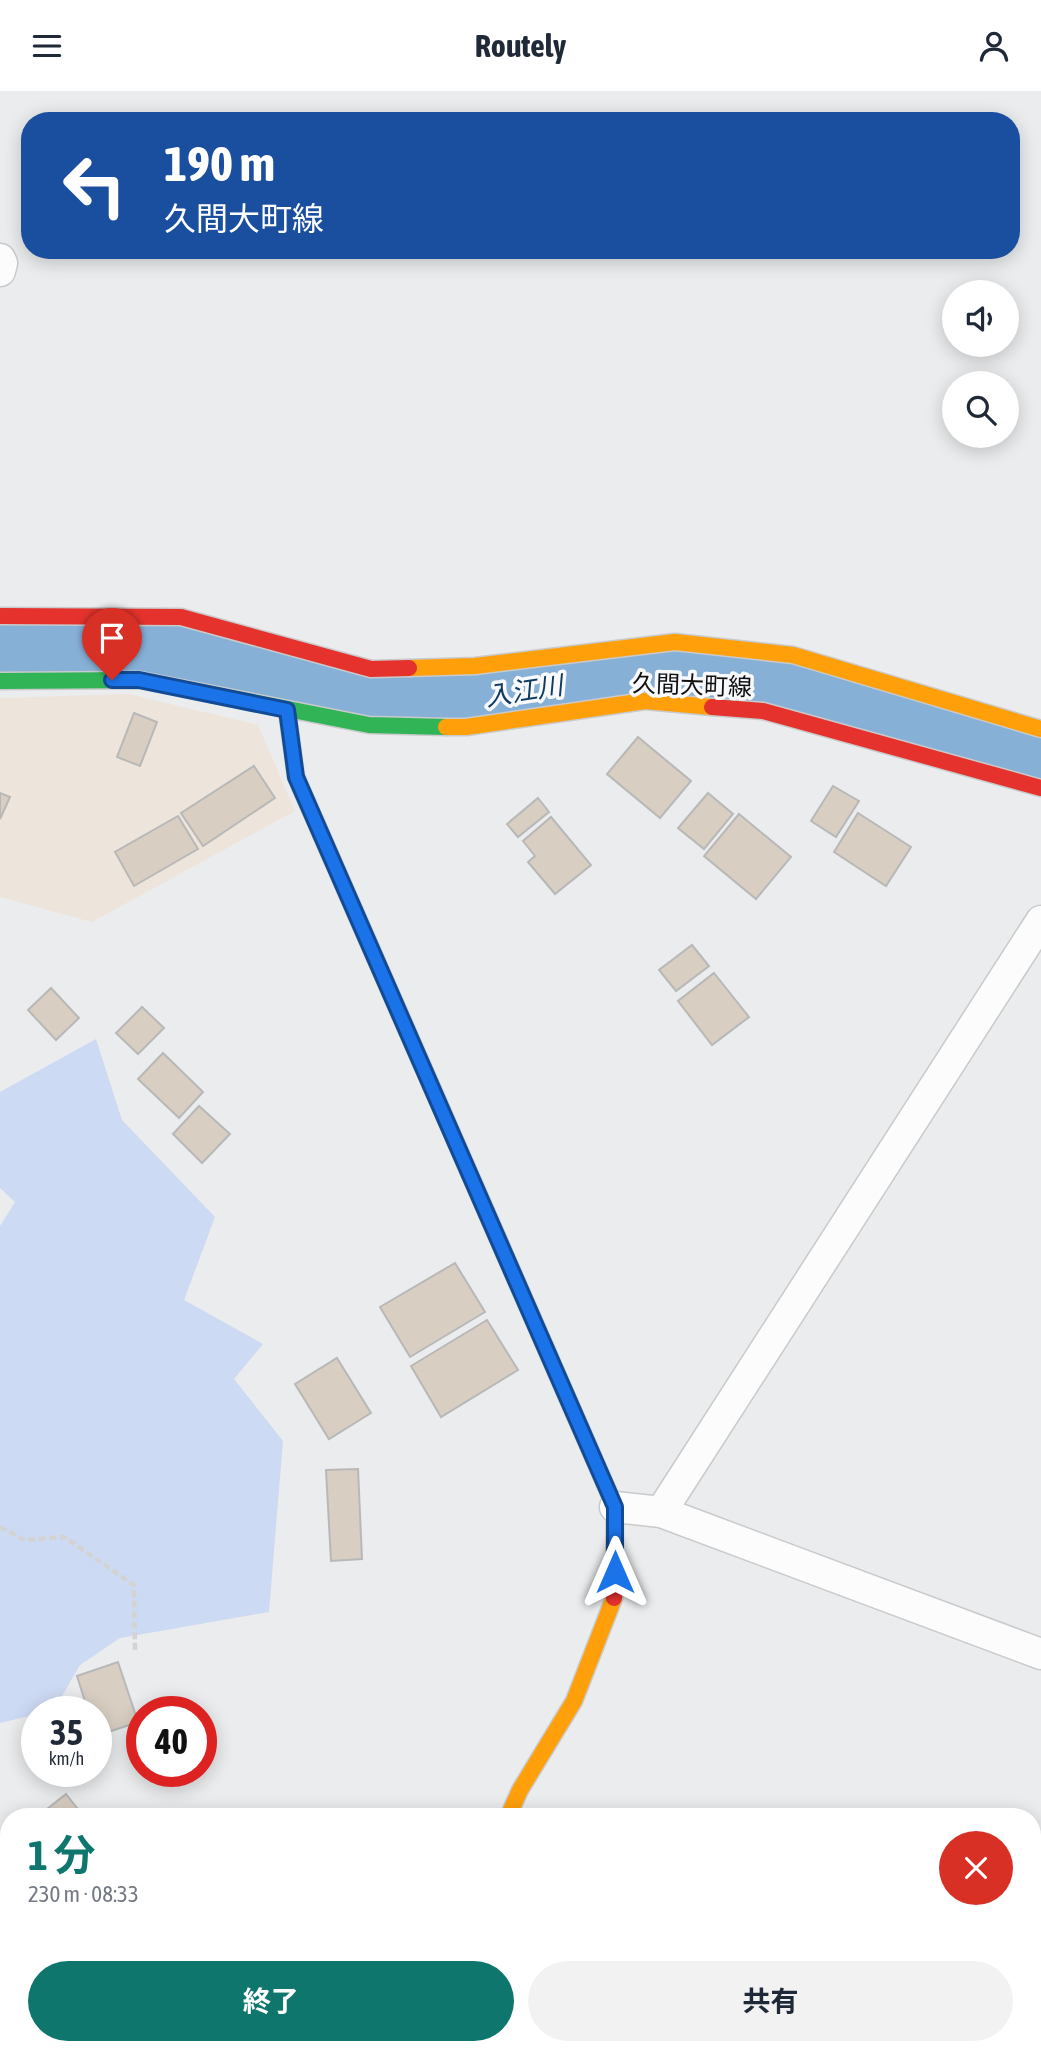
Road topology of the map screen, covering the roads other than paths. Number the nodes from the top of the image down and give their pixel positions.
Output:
1 (0, 259) edge
2 (0, 271) edge
3 (0, 616) edge
4 (0, 681) edge
5 (287, 710) junction
6 (1041, 729) edge
7 (1041, 788) edge
8 (1041, 921) edge
9 (615, 1507) junction
10 (661, 1512) junction
11 (1041, 1654) edge
12 (512, 1808) edge

1 - 2 street
3 - 6 street
4 - 5 street, 久間大町線
5 - 7 street, 久間大町線
5 - 9 street
8 - 10 street
9 - 10 street
9 - 12 street
10 - 11 street

